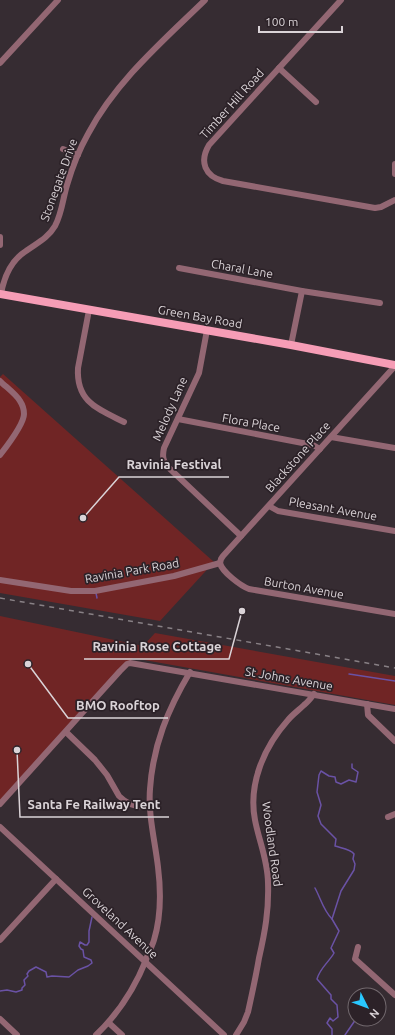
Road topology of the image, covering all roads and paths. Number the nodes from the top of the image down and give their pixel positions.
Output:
1 (58, 0) edge
2 (205, 0) edge
3 (341, 0) edge
4 (0, 63) edge
5 (279, 68) junction
6 (316, 102) dead end
7 (63, 149) dead end
8 (78, 155) junction
9 (395, 164) edge
10 (395, 174) edge
11 (395, 200) edge
12 (0, 238) edge
13 (0, 245) edge
14 (179, 268) dead end
15 (302, 291) junction
16 (0, 294) edge
17 (380, 303) dead end
18 (89, 310) junction
19 (207, 330) junction
20 (291, 345) junction
21 (395, 366) edge
22 (0, 381) edge
23 (178, 420) junction
24 (124, 422) dead end
25 (331, 437) junction
26 (395, 448) edge
27 (320, 449) junction
28 (0, 455) edge
29 (268, 506) junction
30 (395, 531) edge
31 (241, 536) junction
32 (220, 564) junction
33 (0, 580) edge
34 (395, 614) edge
35 (190, 672) junction
36 (314, 694) junction
37 (367, 704) junction
38 (395, 709) edge
39 (66, 732) junction
40 (395, 740) edge
41 (0, 804) edge
42 (149, 806) junction
43 (395, 814) edge
44 (388, 817) dead end
45 (0, 827) edge
46 (56, 879) junction
47 (0, 940) edge
48 (358, 947) dead end
49 (145, 961) junction
50 (395, 996) edge
51 (0, 1019) edge
52 (109, 1023) junction
53 (9, 1032) edge
54 (17, 1035) edge
55 (96, 1035) edge
56 (122, 1035) edge
57 (224, 1035) edge
58 (236, 1035) edge

1 - 4 street
2 - 8 street, Stonegate Drive
3 - 5 street, Timber Hill Road
5 - 6 street
5 - 11 street, Timber Hill Road
7 - 8 street
8 - 16 street, Stonegate Drive
9 - 10 street
12 - 13 street
14 - 15 street, Charal Lane
15 - 17 street, Charal Lane
15 - 20 street
16 - 18 main road, Green Bay Road
18 - 19 main road, Green Bay Road
18 - 24 street
19 - 20 main road, Green Bay Road
19 - 23 street, Melody Lane
20 - 21 main road, Green Bay Road
21 - 25 street, Blackstone Place
22 - 28 street
23 - 27 street, Flora Place
23 - 31 street, Melody Lane
25 - 26 street
25 - 27 street, Blackstone Place
27 - 29 street, Blackstone Place
29 - 30 street, Pleasant Avenue
29 - 31 street, Blackstone Place
31 - 32 street, Blackstone Place
32 - 33 street, Ravinia Park Road
32 - 34 street, Burton Avenue
35 - 36 street, St Johns Avenue
35 - 39 street, St Johns Avenue
35 - 42 street
36 - 37 street, St Johns Avenue
36 - 58 street, Woodland Road
37 - 38 street, St Johns Avenue
37 - 40 street
39 - 41 street
39 - 42 street
42 - 49 street
43 - 44 street
45 - 46 street, Groveland Avenue
46 - 47 street
46 - 49 street, Groveland Avenue
48 - 50 street
49 - 52 street
49 - 57 street, Groveland Avenue
51 - 53 street
52 - 55 street
52 - 56 street
53 - 54 street

